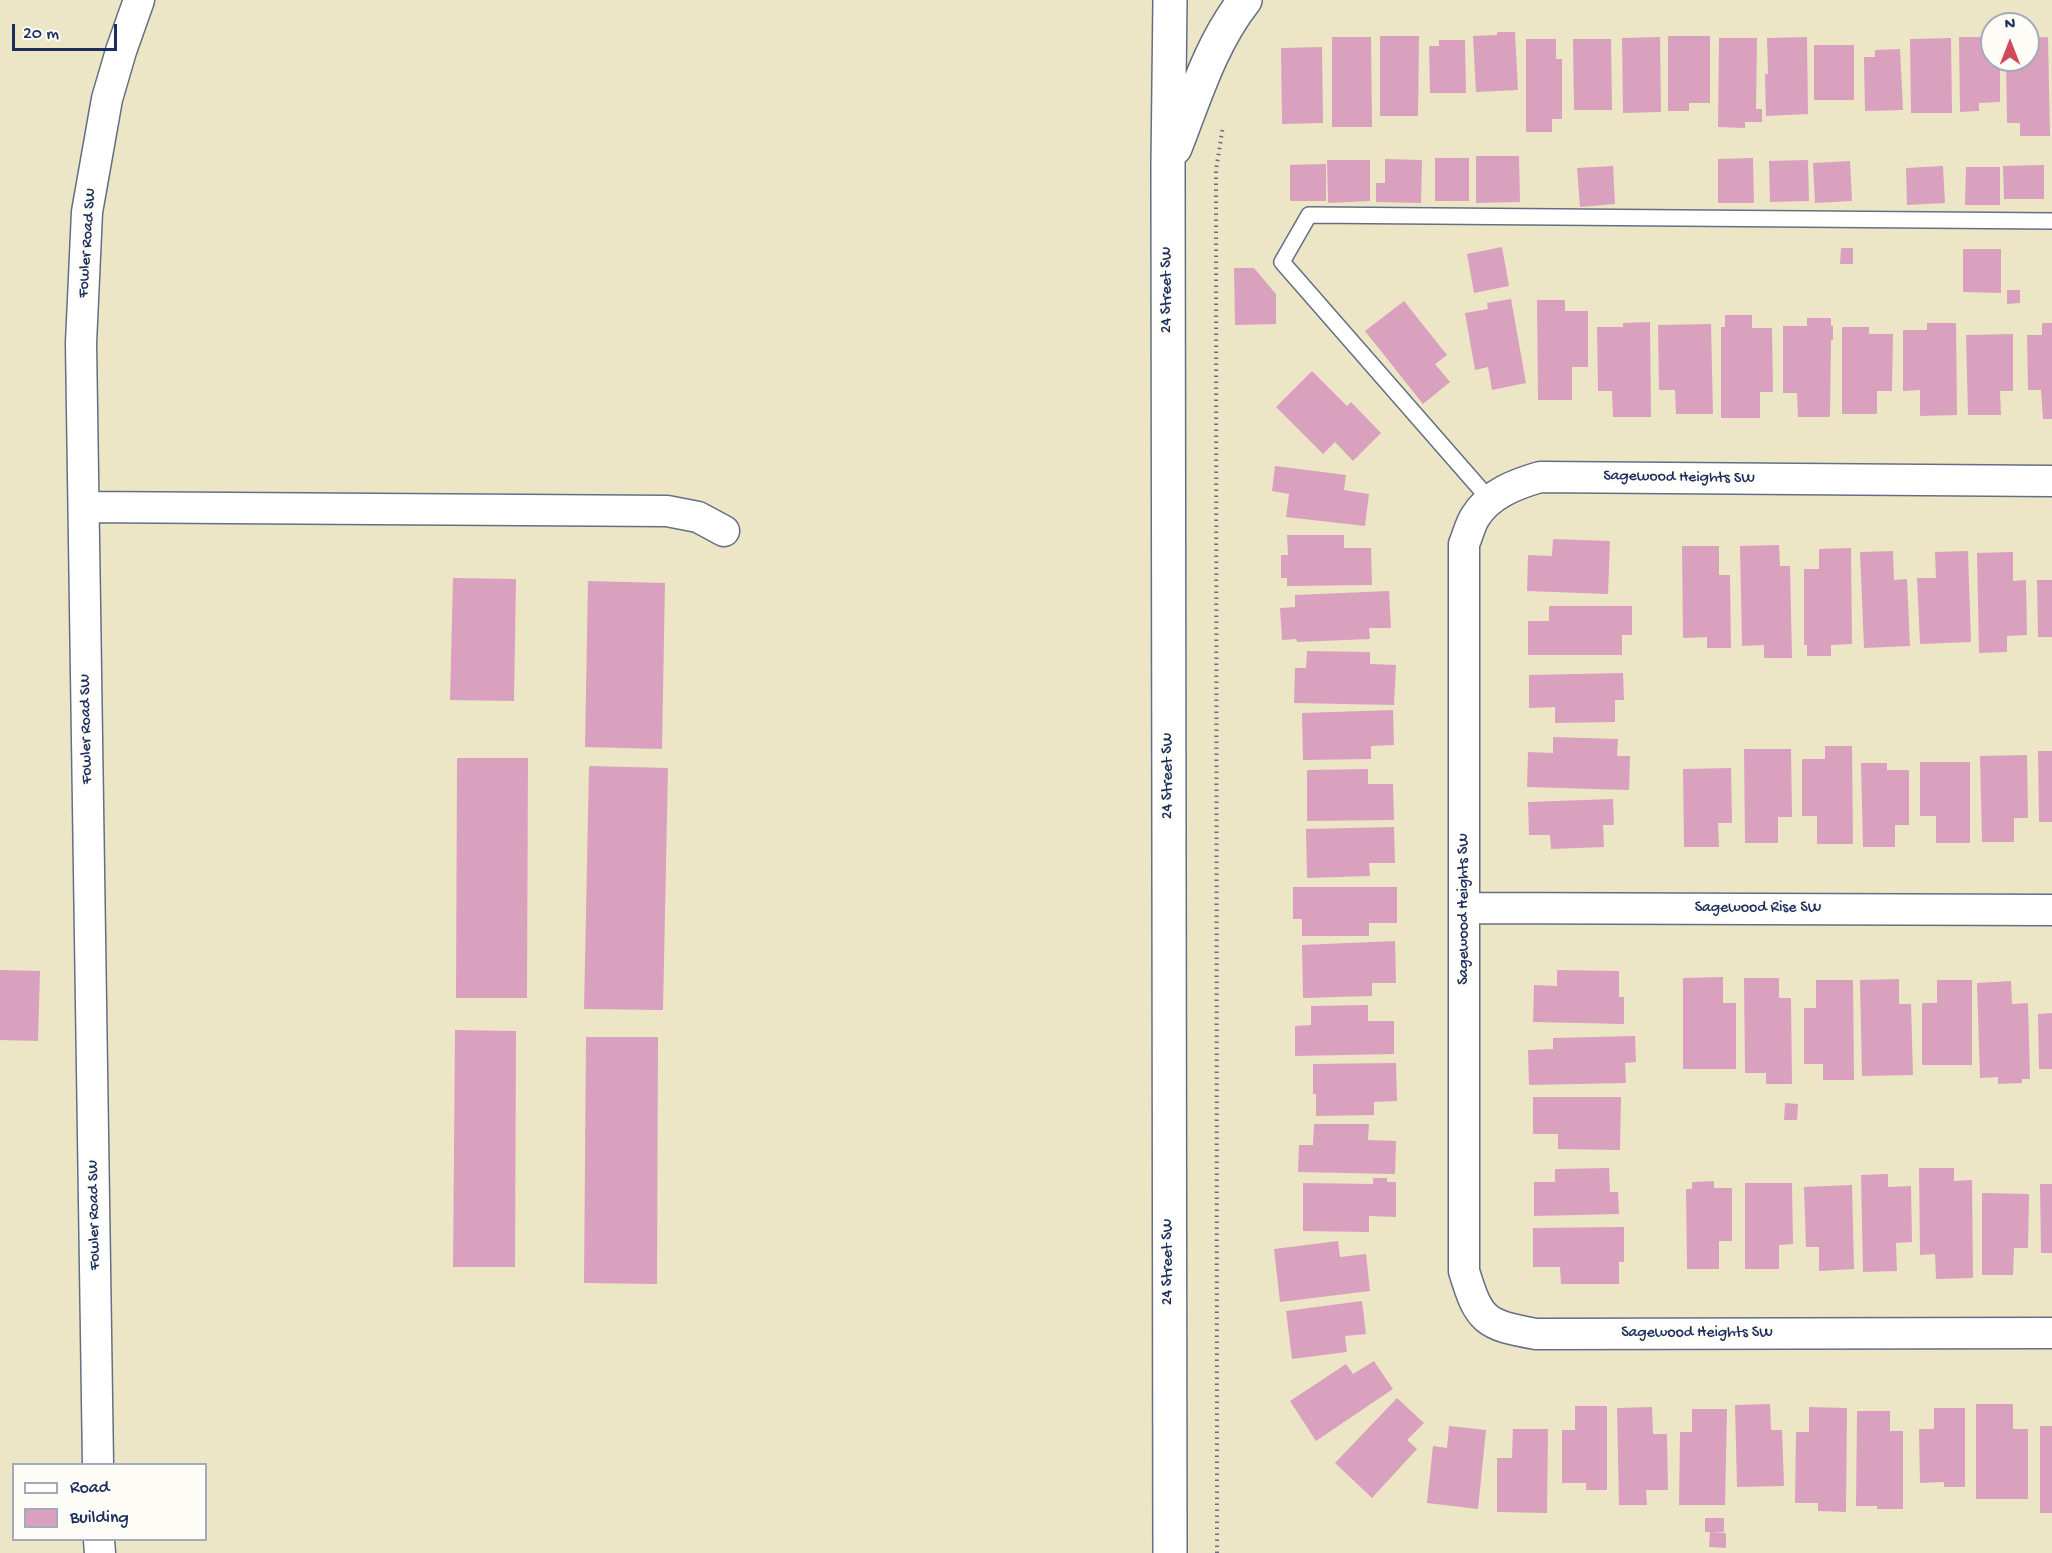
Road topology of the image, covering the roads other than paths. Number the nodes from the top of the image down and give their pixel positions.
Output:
1 (139, 0) edge
2 (1170, 0) edge
3 (1245, 0) edge
4 (1168, 166) junction
5 (2052, 221) edge
6 (2052, 481) edge
7 (1490, 500) junction
8 (84, 507) junction
9 (724, 531) dead end
10 (1465, 908) junction
11 (2052, 910) edge
12 (2052, 1333) edge
13 (98, 1463) edge
14 (1170, 1553) edge

1 - 8 street, Fowler Road SW
2 - 4 street, 24 Street SW
3 - 4 street
4 - 14 street, 24 Street SW
5 - 7 lane
6 - 7 street, Sagewood Heights SW
7 - 10 street, Sagewood Heights SW
8 - 9 street
8 - 13 street, Fowler Road SW
10 - 11 street, Sagewood Rise SW
10 - 12 street, Sagewood Heights SW

